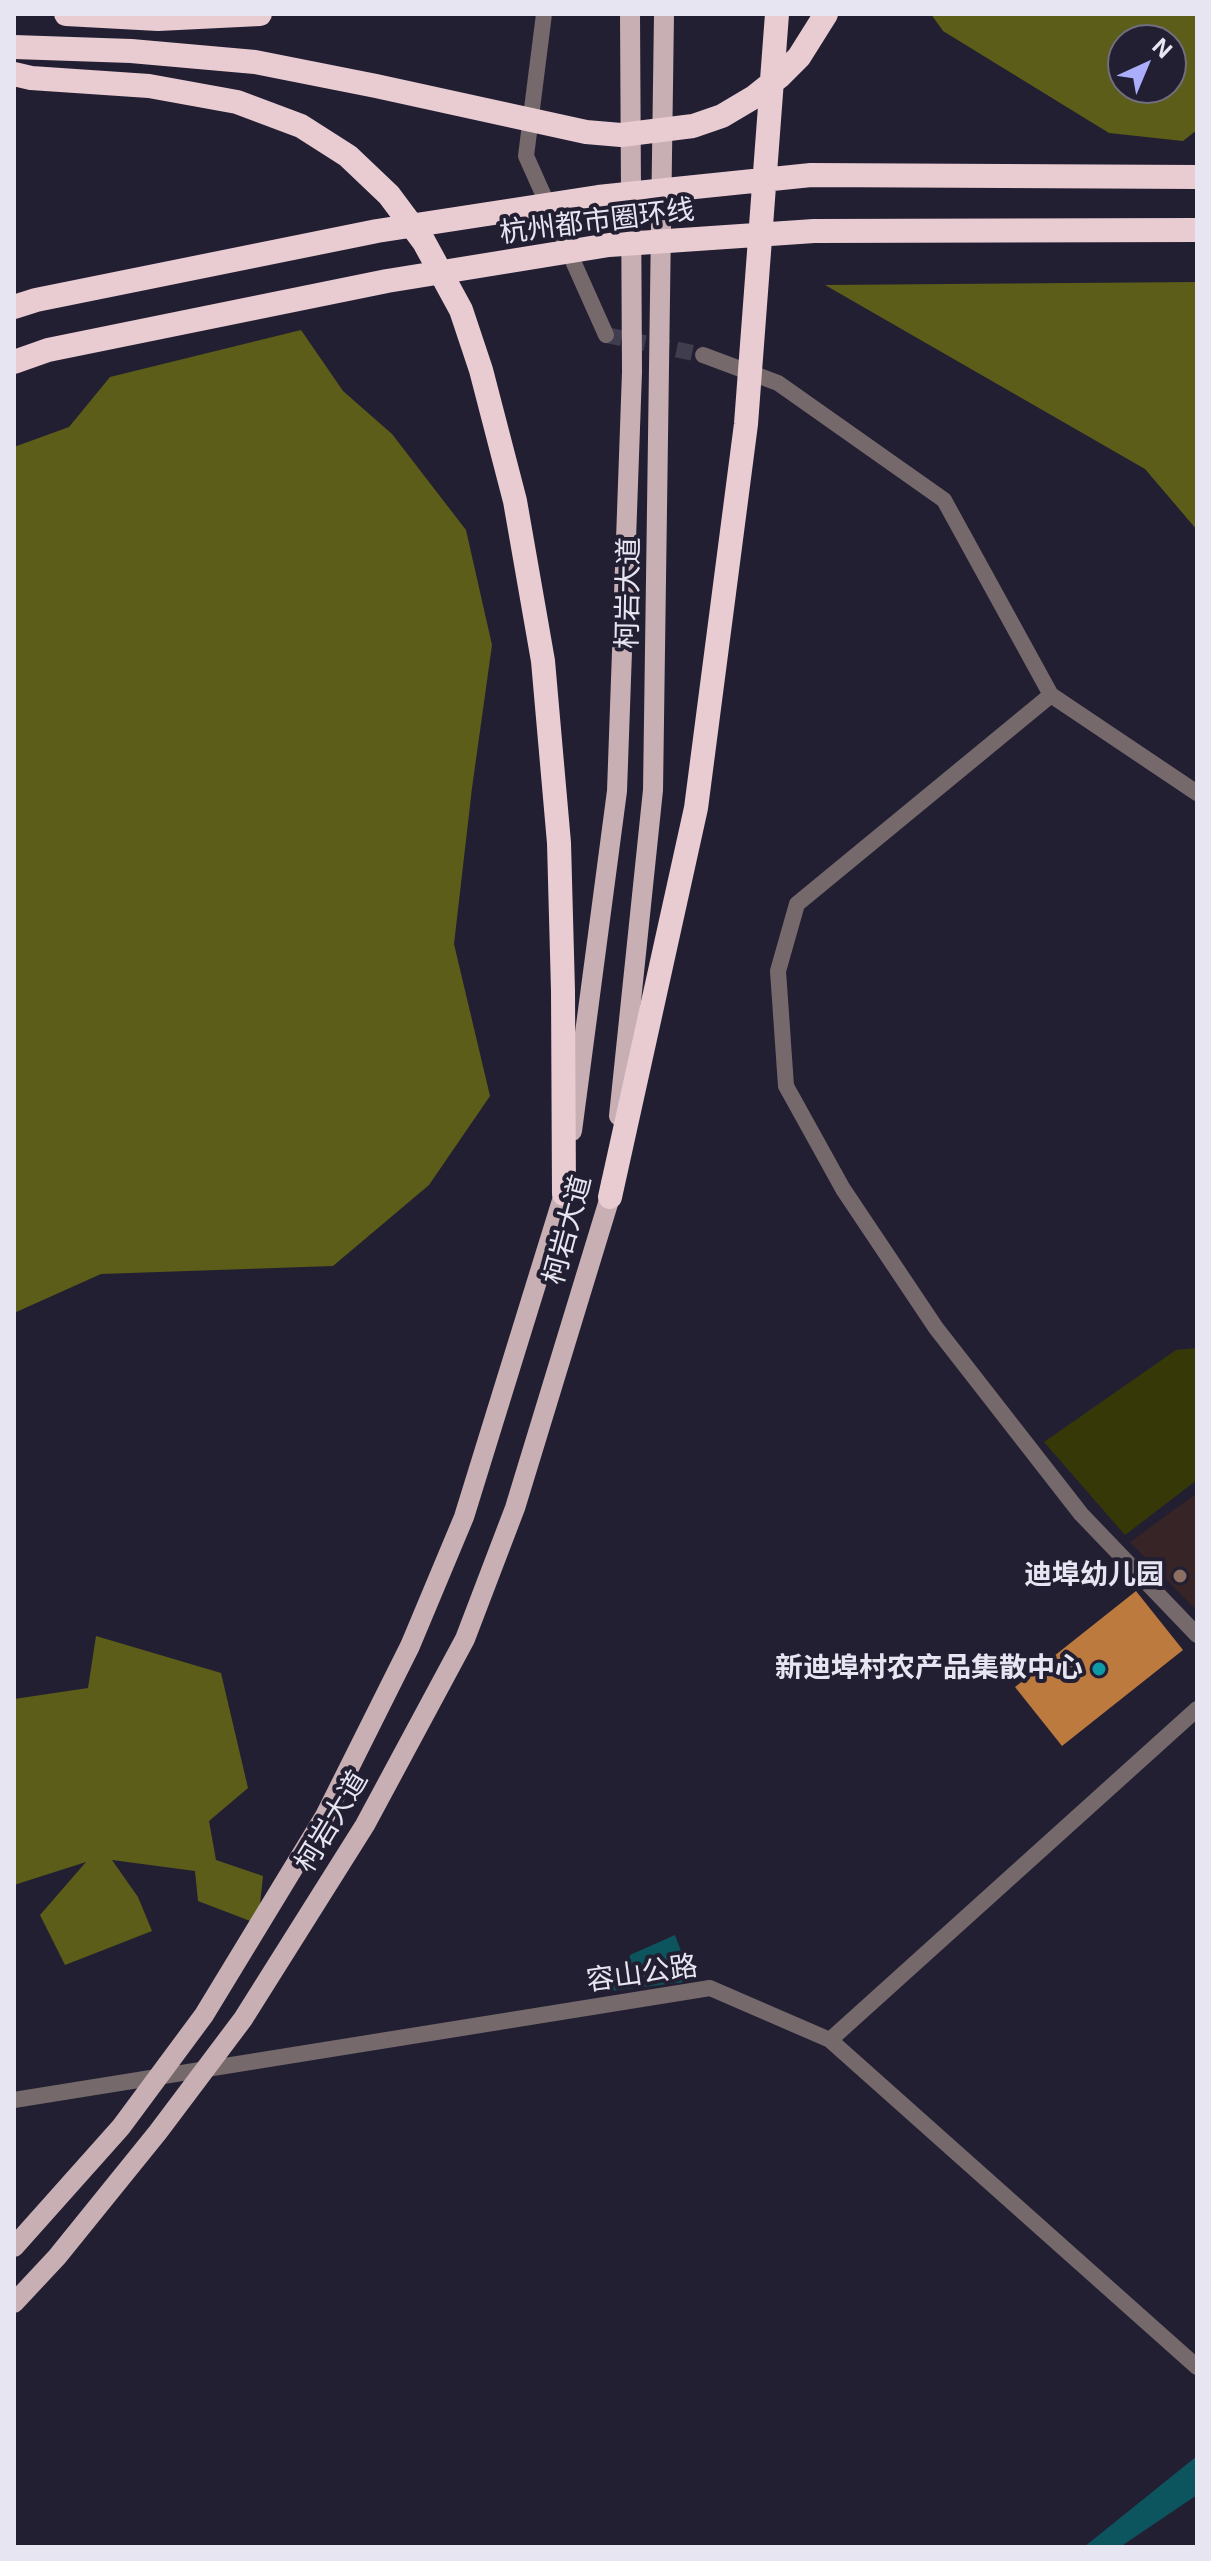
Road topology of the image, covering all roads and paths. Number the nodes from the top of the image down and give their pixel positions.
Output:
1 (66, 14) edge
2 (260, 14) edge
3 (544, 14) edge
4 (630, 14) edge
5 (664, 14) edge
6 (777, 14) edge
7 (826, 14) edge
8 (14, 47) edge
9 (14, 74) edge
10 (1197, 177) edge
11 (1197, 230) edge
12 (25, 303) edge
13 (606, 335) dead end
14 (703, 355) tunnel mouth
15 (14, 362) edge
16 (1051, 695) junction
17 (1197, 793) edge
18 (564, 1194) junction
19 (610, 1197) junction
20 (1197, 1635) edge
21 (1197, 1709) edge
22 (830, 2040) junction
23 (14, 2100) edge
24 (14, 2247) edge
25 (14, 2303) edge
26 (1197, 2367) edge

1 - 2 highway
3 - 13 street
4 - 18 main road, 柯岩大道
5 - 19 main road, 柯岩大道
6 - 19 highway
7 - 8 highway
9 - 18 highway
10 - 12 highway, 杭州都市圈环线
11 - 15 highway, 杭州都市圈环线
14 - 16 street
16 - 17 street
16 - 20 street
18 - 24 main road, 柯岩大道
19 - 25 main road, 柯岩大道
21 - 22 street
22 - 23 street, 容山公路
22 - 26 street, 容山公路

